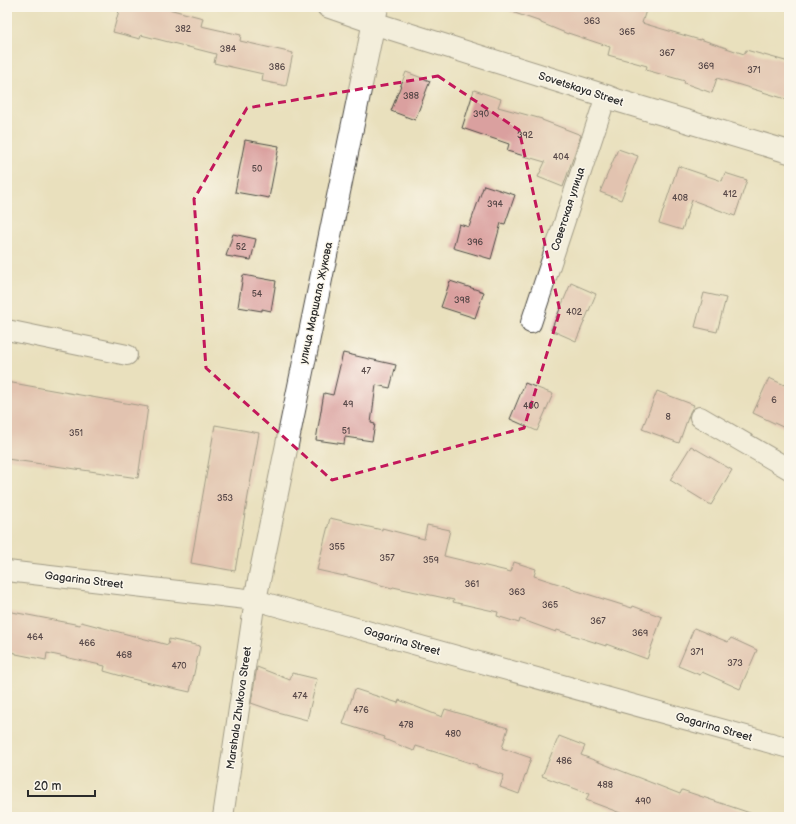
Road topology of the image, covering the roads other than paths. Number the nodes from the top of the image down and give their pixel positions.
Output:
1 (327, 7) edge
2 (375, 15) edge
3 (606, 96) junction
4 (789, 152) edge
5 (531, 323) dead end
6 (7, 330) edge
7 (127, 355) dead end
8 (700, 417) dead end
9 (789, 469) edge
10 (7, 571) edge
11 (255, 600) junction
12 (789, 748) edge
13 (223, 817) edge

1 - 2 street
2 - 3 street, Sovetskaya Street
2 - 11 street, улица Маршала Жукова
3 - 4 street, Sovetskaya Street
3 - 5 street, Советская улица
6 - 7 street
8 - 9 street
10 - 11 street, Gagarina Street
11 - 12 street, Gagarina Street
11 - 13 street, Marshala Zhukova Street

